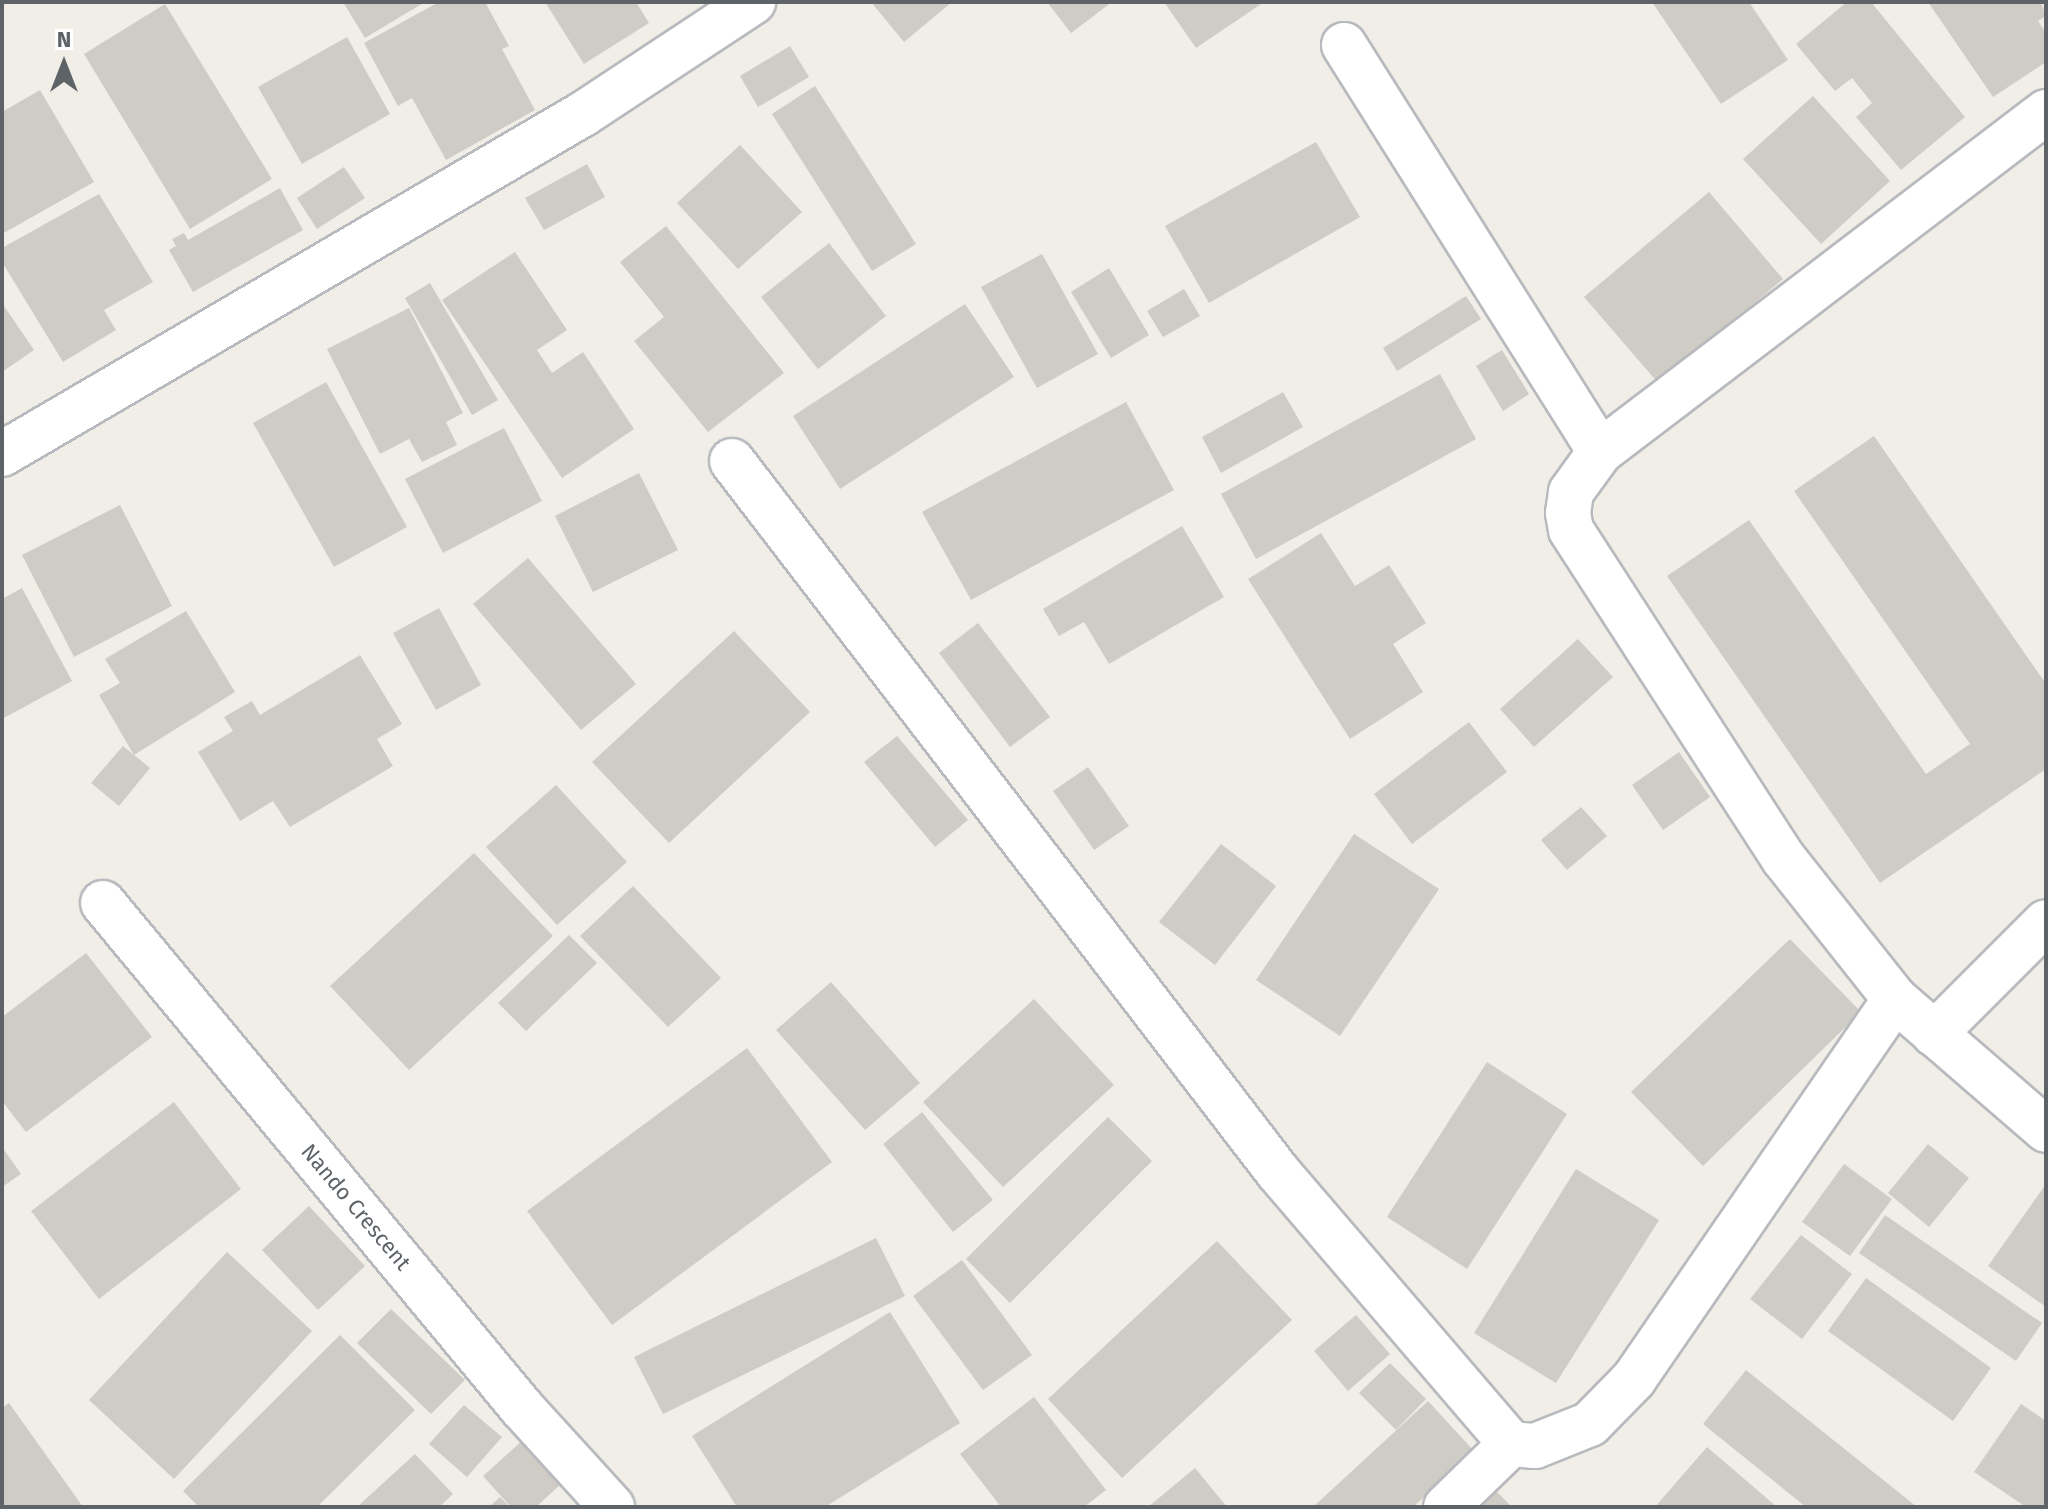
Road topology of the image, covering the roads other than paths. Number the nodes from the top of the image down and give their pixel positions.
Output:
1 (753, 2) edge
2 (1344, 45) dead end
3 (2046, 112) edge
4 (1600, 452) junction
5 (2, 454) edge
6 (732, 461) dead end
7 (103, 903) dead end
8 (2046, 922) edge
9 (1895, 999) junction
10 (1934, 1034) junction
11 (2046, 1130) edge
12 (1511, 1444) junction
13 (612, 1507) edge
14 (1446, 1507) edge

1 - 5 street
2 - 4 street
3 - 4 street
4 - 9 street
6 - 12 street
7 - 13 street, Nando Crescent
8 - 10 street
9 - 10 street
9 - 12 street
10 - 11 street
12 - 14 street

